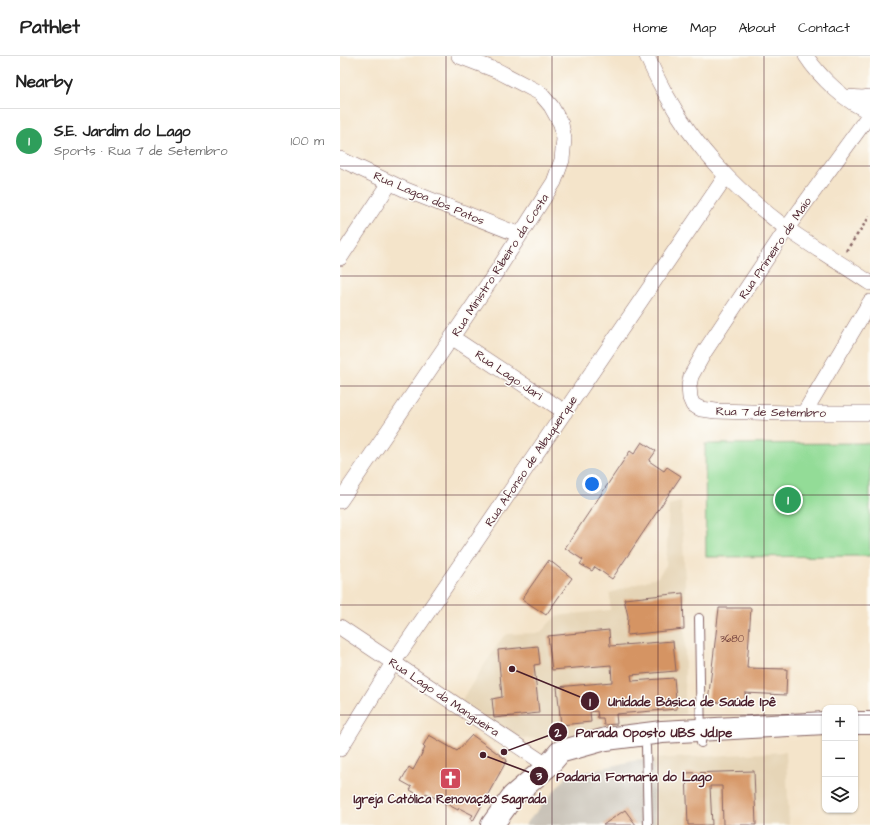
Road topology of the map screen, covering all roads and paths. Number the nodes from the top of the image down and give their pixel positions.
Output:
1 (459, 56) edge
2 (647, 56) edge
3 (806, 56) edge
4 (846, 97) junction
5 (870, 97) edge
6 (870, 111) edge
7 (870, 114) edge
8 (340, 159) edge
9 (726, 176) junction
10 (390, 183) junction
11 (870, 216) edge
12 (787, 228) junction
13 (520, 235) junction
14 (340, 258) edge
15 (838, 262) junction
16 (870, 282) edge
17 (870, 302) edge
18 (453, 338) junction
19 (689, 386) joint
20 (565, 412) junction
21 (804, 413) junction
22 (870, 413) edge
23 (340, 501) edge
24 (699, 618) dead end
25 (340, 627) edge
26 (393, 663) junction
27 (822, 723) edge
28 (858, 723) edge
29 (870, 723) edge
30 (701, 736) junction
31 (822, 737) edge
32 (858, 737) edge
33 (870, 738) edge
34 (646, 747) junction
35 (340, 749) edge
36 (548, 766) junction
37 (492, 825) edge
38 (648, 825) edge

1 - 13 street, Rua Ministro Ribeiro da Costa
2 - 9 street
3 - 4 street
4 - 5 street
4 - 6 street
7 - 12 street, Rua Primeiro de Maio
8 - 10 street, Rua Lagoa dos Patos
9 - 12 street
9 - 20 street, Rua Afonso de Albuquerque
10 - 13 street, Rua Lagoa dos Patos
10 - 14 street
11 - 15 path
12 - 15 street
12 - 19 street, Rua Primeiro de Maio
13 - 18 street, Rua Ministro Ribeiro da Costa
15 - 16 street
17 - 21 street
18 - 20 street, Rua Lago Jari
18 - 23 street, Rua Ministro Ribeiro da Costa
19 - 21 street, Rua 7 de Setembro
20 - 26 street, Rua Afonso de Albuquerque
21 - 22 street, Rua 7 de Setembro
24 - 30 lane
25 - 26 street, Rua Lago da Mangueira
26 - 35 street, Rua Afonso de Albuquerque
26 - 36 street, Rua Lago da Mangueira
27 - 30 main road
28 - 29 main road
30 - 31 main road
30 - 34 main road
30 - 36 main road
32 - 33 main road
34 - 36 main road
34 - 38 lane
36 - 37 main road

